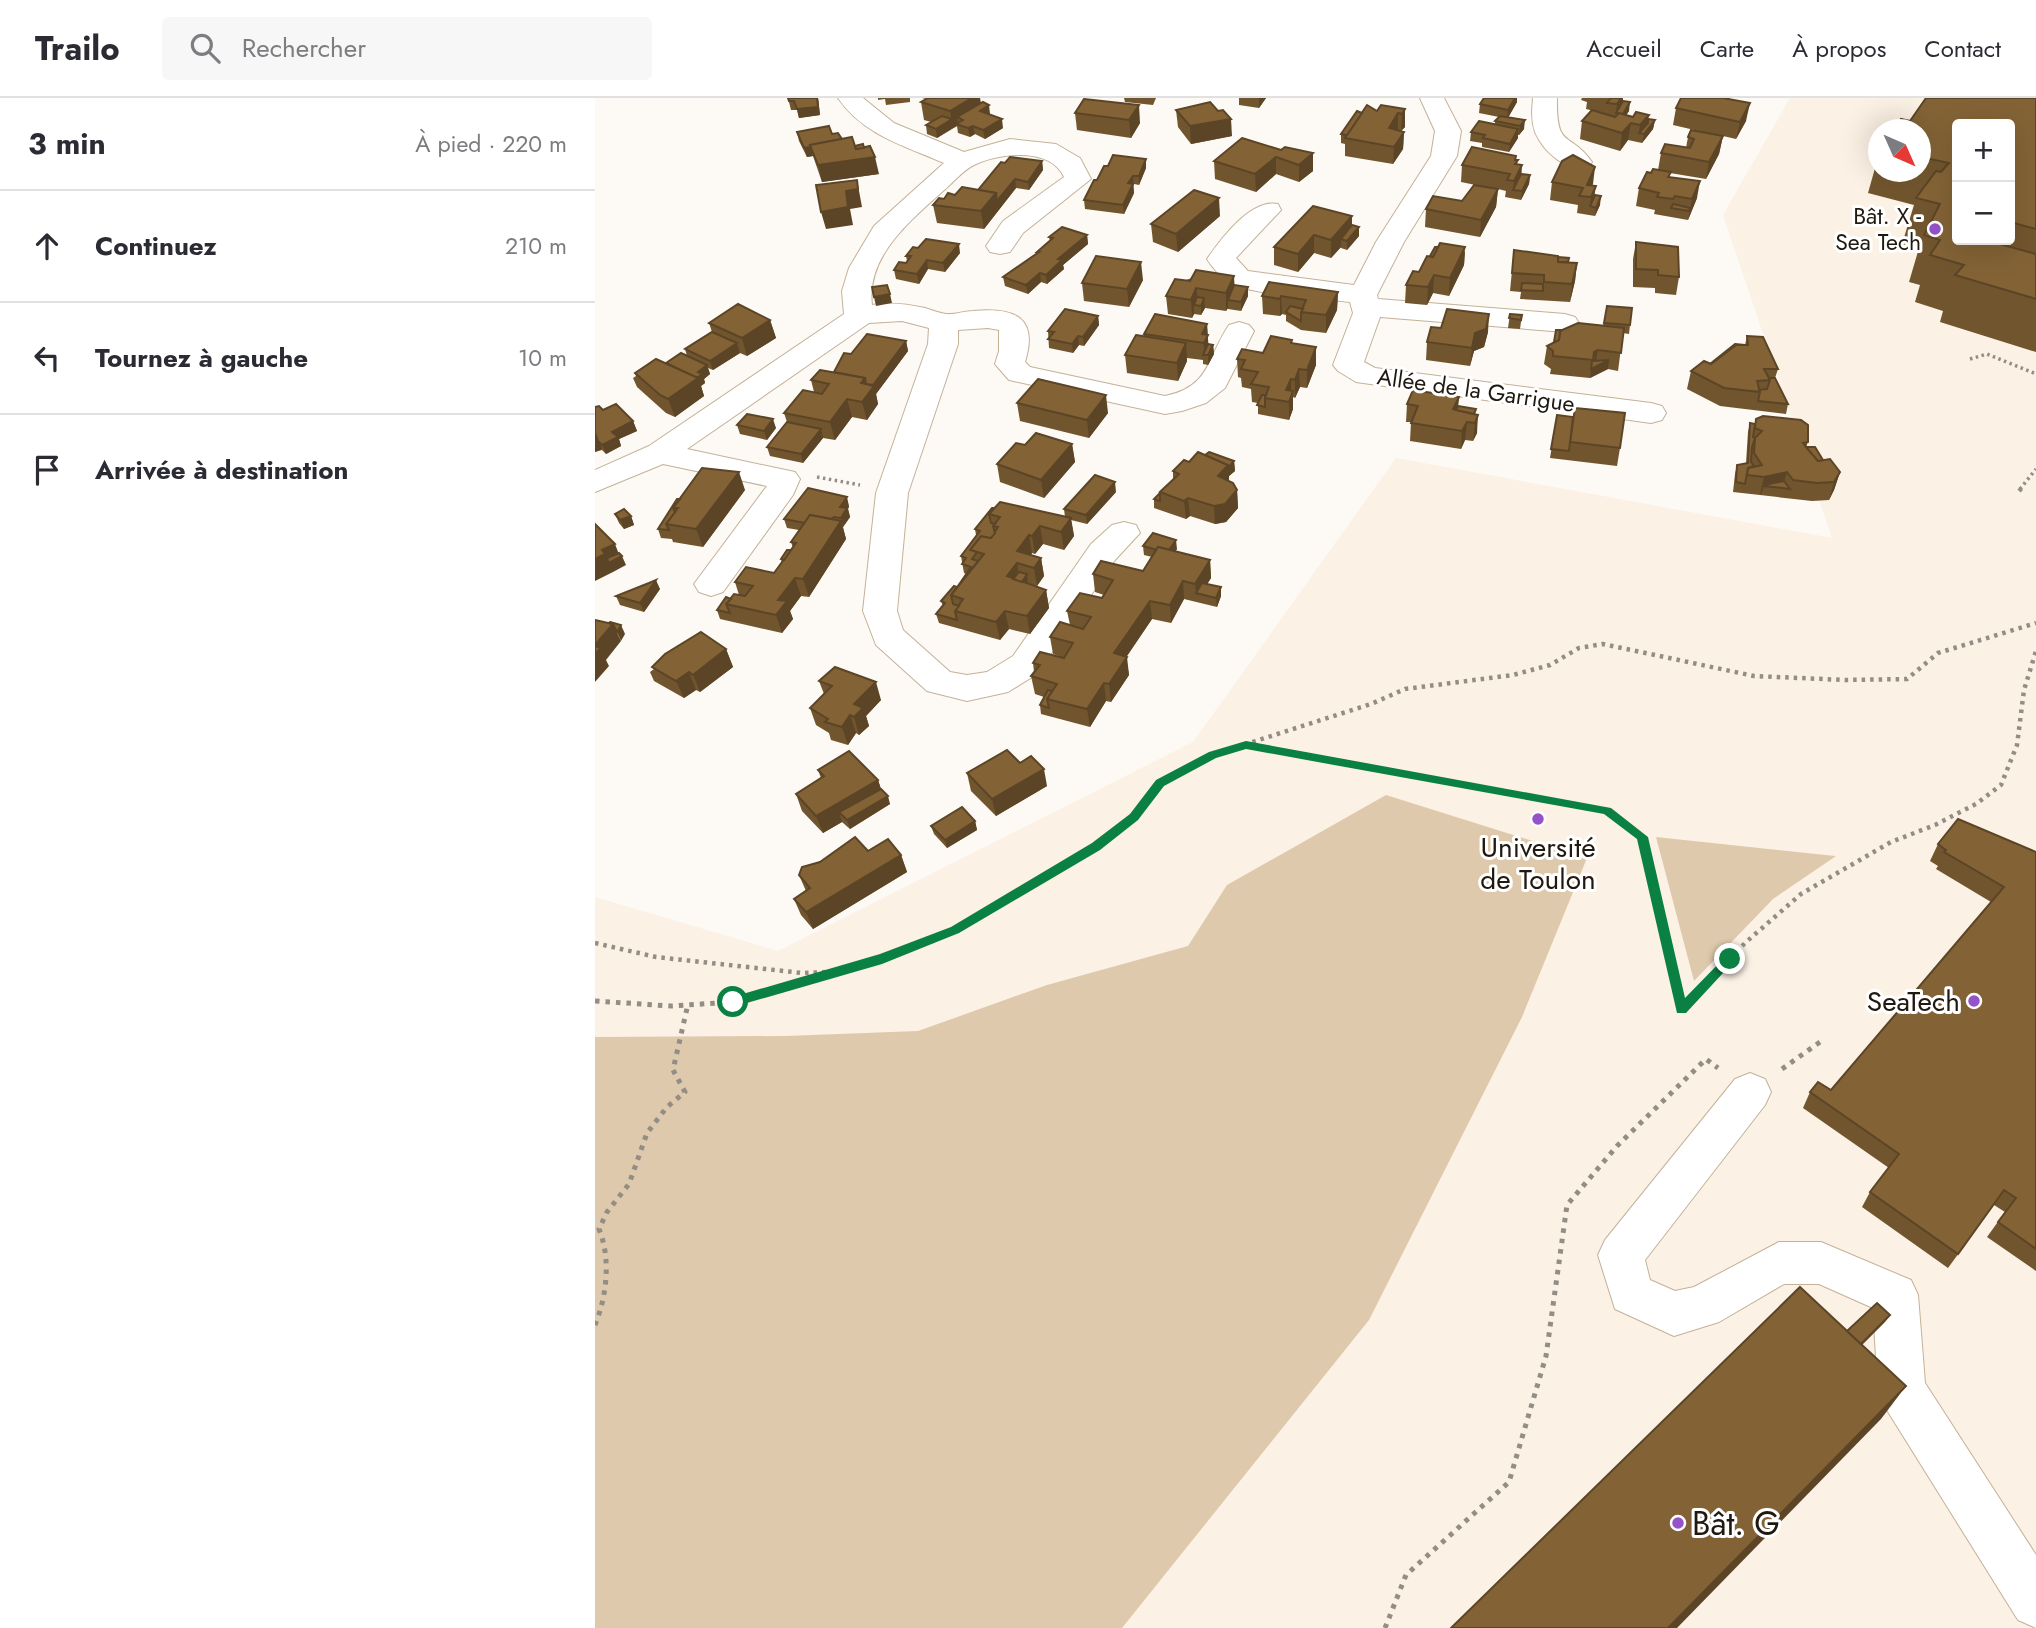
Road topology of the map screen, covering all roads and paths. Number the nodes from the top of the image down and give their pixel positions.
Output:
1 (850, 98) edge
2 (1432, 98) edge
3 (1545, 98) edge
4 (962, 161) junction
5 (1579, 162) edge
6 (1268, 210) dead end
7 (1000, 246) dead end
8 (1364, 301) junction
9 (859, 317) junction
10 (943, 323) junction
11 (1565, 323) dead end
12 (1239, 331) dead end
13 (1970, 359) dead end
14 (2036, 374) edge
15 (1651, 413) dead end
16 (660, 453) junction
17 (2036, 469) edge
18 (783, 479) junction
19 (595, 482) edge
20 (892, 490) junction
21 (2019, 491) dead end
22 (1124, 533) dead end
23 (711, 584) dead end
24 (2036, 623) edge
25 (2036, 651) edge
26 (1246, 745) junction
27 (595, 943) edge
28 (834, 972) junction
29 (595, 1001) edge
30 (688, 1004) junction
31 (1820, 1042) dead end
32 (1750, 1092) junction
33 (595, 1325) edge
34 (2036, 1602) edge
35 (1385, 1628) edge

1 - 4 street
2 - 8 street, Allée de la Garrigue
3 - 5 street
4 - 7 street
4 - 9 street
6 - 8 street
8 - 11 street
8 - 15 street, Allée de la Garrigue
9 - 10 street
9 - 16 street
10 - 12 street
10 - 20 street
13 - 14 path
16 - 18 street
16 - 19 street
17 - 21 path
18 - 20 path
18 - 23 street
20 - 22 street
24 - 26 path
25 - 26 path
26 - 28 path
27 - 28 path
28 - 30 path
29 - 30 path
30 - 33 path
31 - 32 path
32 - 34 street
32 - 35 path

